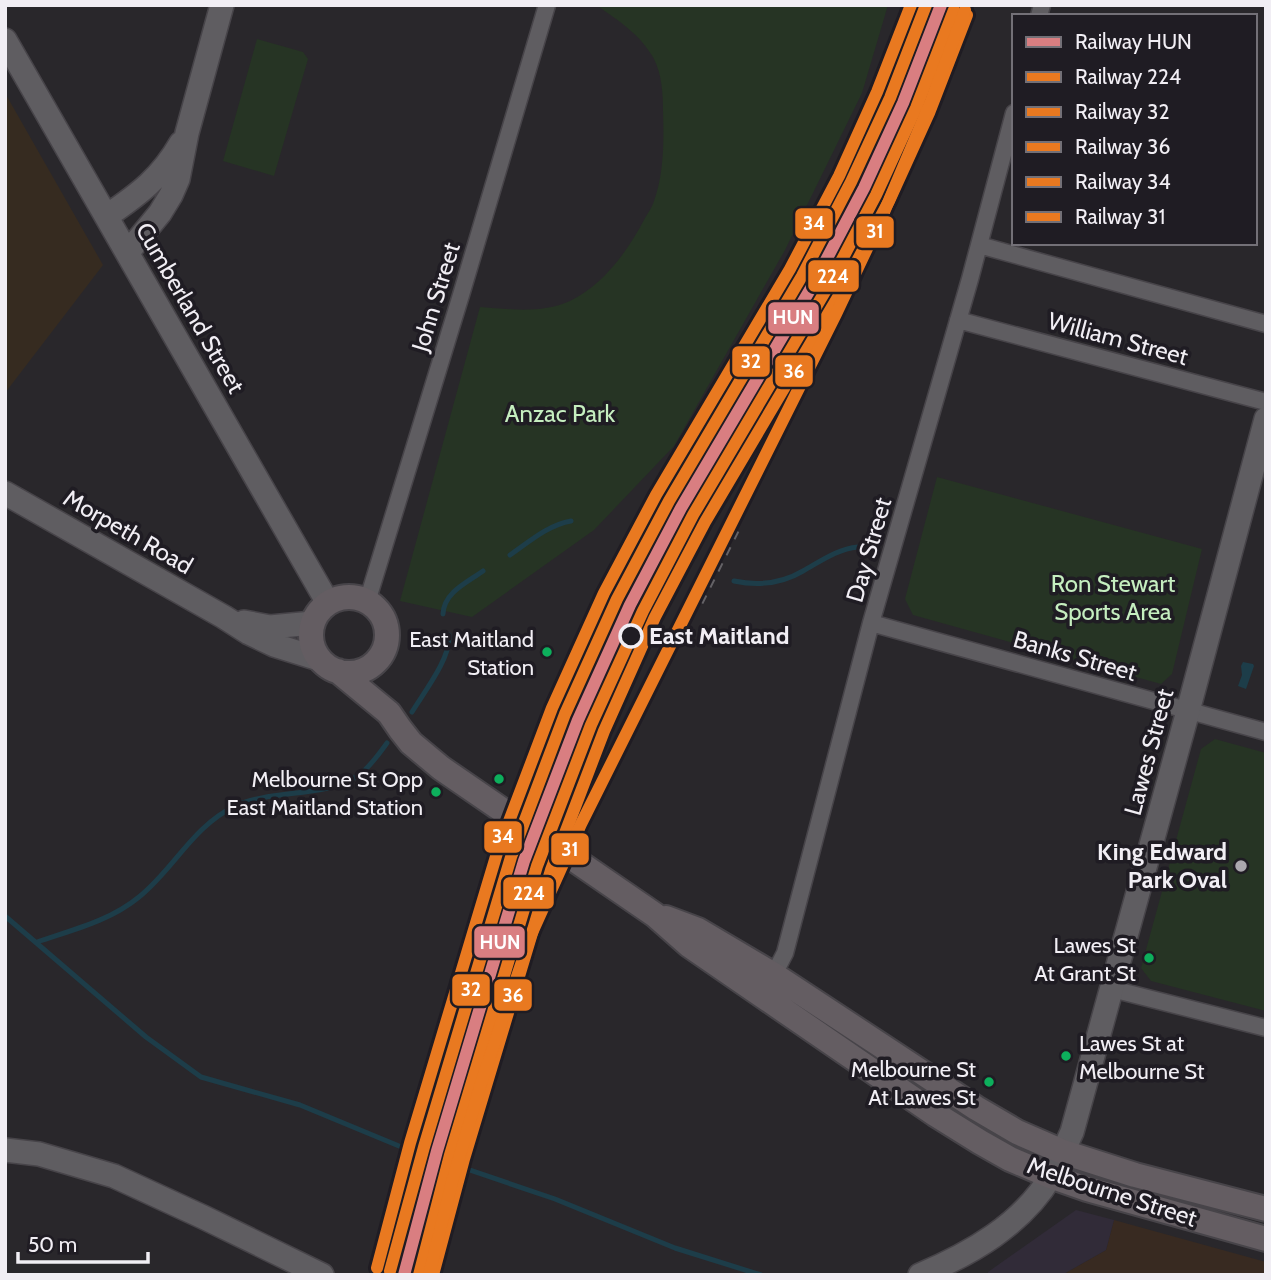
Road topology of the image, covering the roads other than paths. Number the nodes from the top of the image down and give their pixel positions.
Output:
1 (222, 5) edge
2 (547, 5) edge
3 (5, 40) edge
4 (1012, 121) edge
5 (187, 133) junction
6 (107, 216) junction
7 (979, 245) junction
8 (128, 251) junction
9 (958, 320) junction
10 (1266, 324) edge
11 (1266, 401) edge
12 (1266, 419) edge
13 (5, 493) edge
14 (367, 602) junction
15 (328, 603) junction
16 (224, 617) junction
17 (313, 623) junction
18 (872, 623) junction
19 (386, 647) junction
20 (328, 665) junction
21 (1188, 711) junction
22 (389, 713) junction
23 (1266, 732) edge
24 (769, 986) junction
25 (1111, 989) junction
26 (1266, 1028) edge
27 (5, 1150) edge
28 (1063, 1152) junction
29 (1050, 1176) junction
30 (1266, 1209) edge
31 (1266, 1239) edge
32 (322, 1275) edge
33 (920, 1275) edge

1 - 5 main road
2 - 14 street, John Street
3 - 6 main road, Cumberland Street
4 - 7 street, Day Street
5 - 6 main road
5 - 8 main road
6 - 8 main road, Cumberland Street
7 - 9 street, Day Street
7 - 10 street
8 - 15 main road, Cumberland Street
9 - 11 street, William Street
9 - 18 street, Day Street
12 - 21 main road, Lawes Street
13 - 16 main road, Morpeth Road
14 - 15 main road
14 - 19 main road
15 - 17 main road
16 - 17 main road, Morpeth Road
16 - 20 main road, Morpeth Road
17 - 20 main road
18 - 21 street, Banks Street
18 - 24 street, Day Street
19 - 20 main road
19 - 22 main road, Melbourne Street
20 - 22 main road, Melbourne Street
21 - 23 street, Banks Street
21 - 25 main road, Lawes Street
22 - 24 main road, Melbourne Street
24 - 28 main road, Melbourne Street
24 - 29 main road, Melbourne Street
25 - 26 street
25 - 28 main road, Lawes Street
27 - 32 main road
28 - 29 main road, Lawes Street
28 - 30 main road, Melbourne Street
29 - 31 main road, Melbourne Street
29 - 33 main road, Lawes Street

